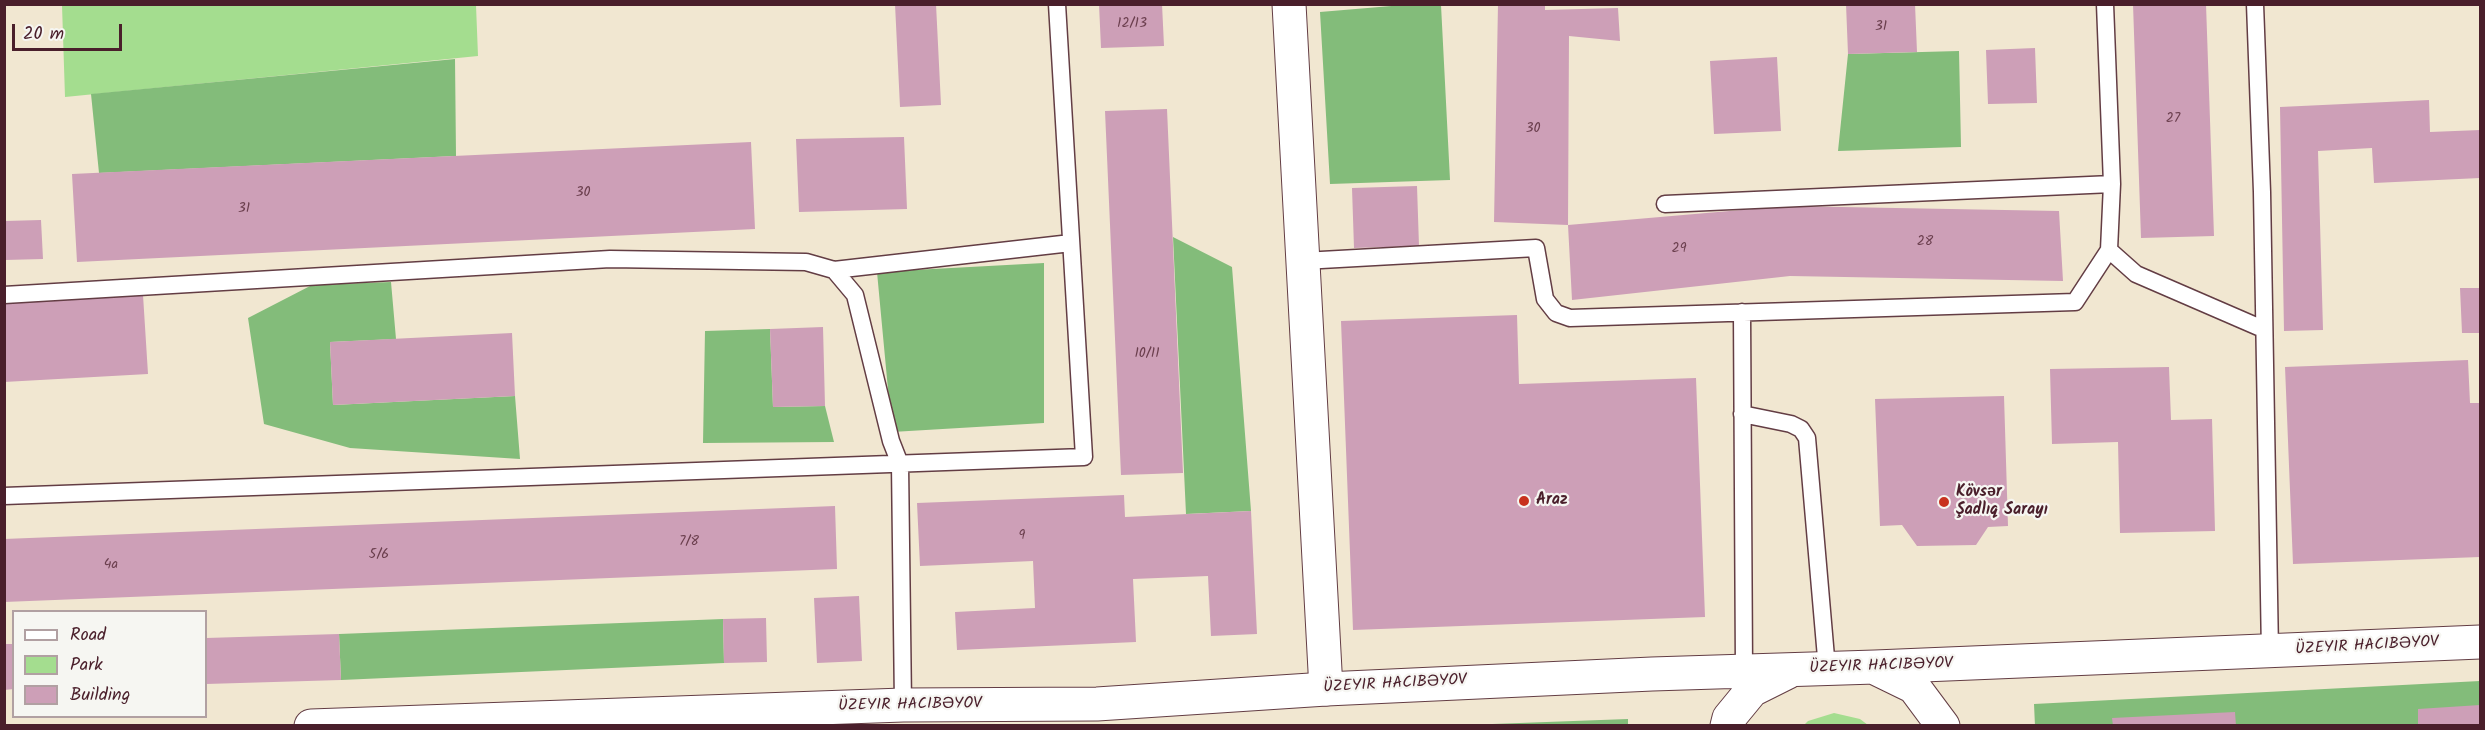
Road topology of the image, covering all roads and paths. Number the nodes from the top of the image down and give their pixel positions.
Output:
1 (1057, 4) edge
2 (1289, 4) edge
3 (2105, 4) edge
4 (2255, 4) edge
5 (2112, 184) junction
6 (1665, 204) dead end
7 (1071, 243) junction
8 (2109, 250) junction
9 (1303, 261) junction
10 (834, 270) junction
11 (4, 295) edge
12 (1742, 312) junction
13 (2263, 329) junction
14 (1742, 414) junction
15 (900, 464) junction
16 (4, 496) edge
17 (2481, 642) edge
18 (2270, 652) junction
19 (1875, 667) junction
20 (1827, 669) junction
21 (1792, 670) junction
22 (1744, 671) junction
23 (1326, 688) junction
24 (903, 705) junction
25 (310, 726) edge
26 (1727, 726) edge
27 (1942, 726) edge

1 - 7 lane
2 - 9 main road
3 - 5 lane
4 - 13 lane
5 - 6 lane
5 - 8 lane
7 - 10 lane
7 - 15 lane
8 - 12 lane
8 - 13 lane
9 - 12 lane
9 - 23 main road
10 - 11 lane
10 - 15 lane
12 - 14 lane
13 - 18 lane
14 - 20 lane
14 - 22 lane
15 - 16 lane
15 - 24 lane
17 - 18 main road
18 - 19 main road
19 - 20 main road
19 - 27 main road
20 - 21 main road
21 - 22 main road
21 - 26 main road
22 - 23 main road
23 - 24 main road
24 - 25 main road

